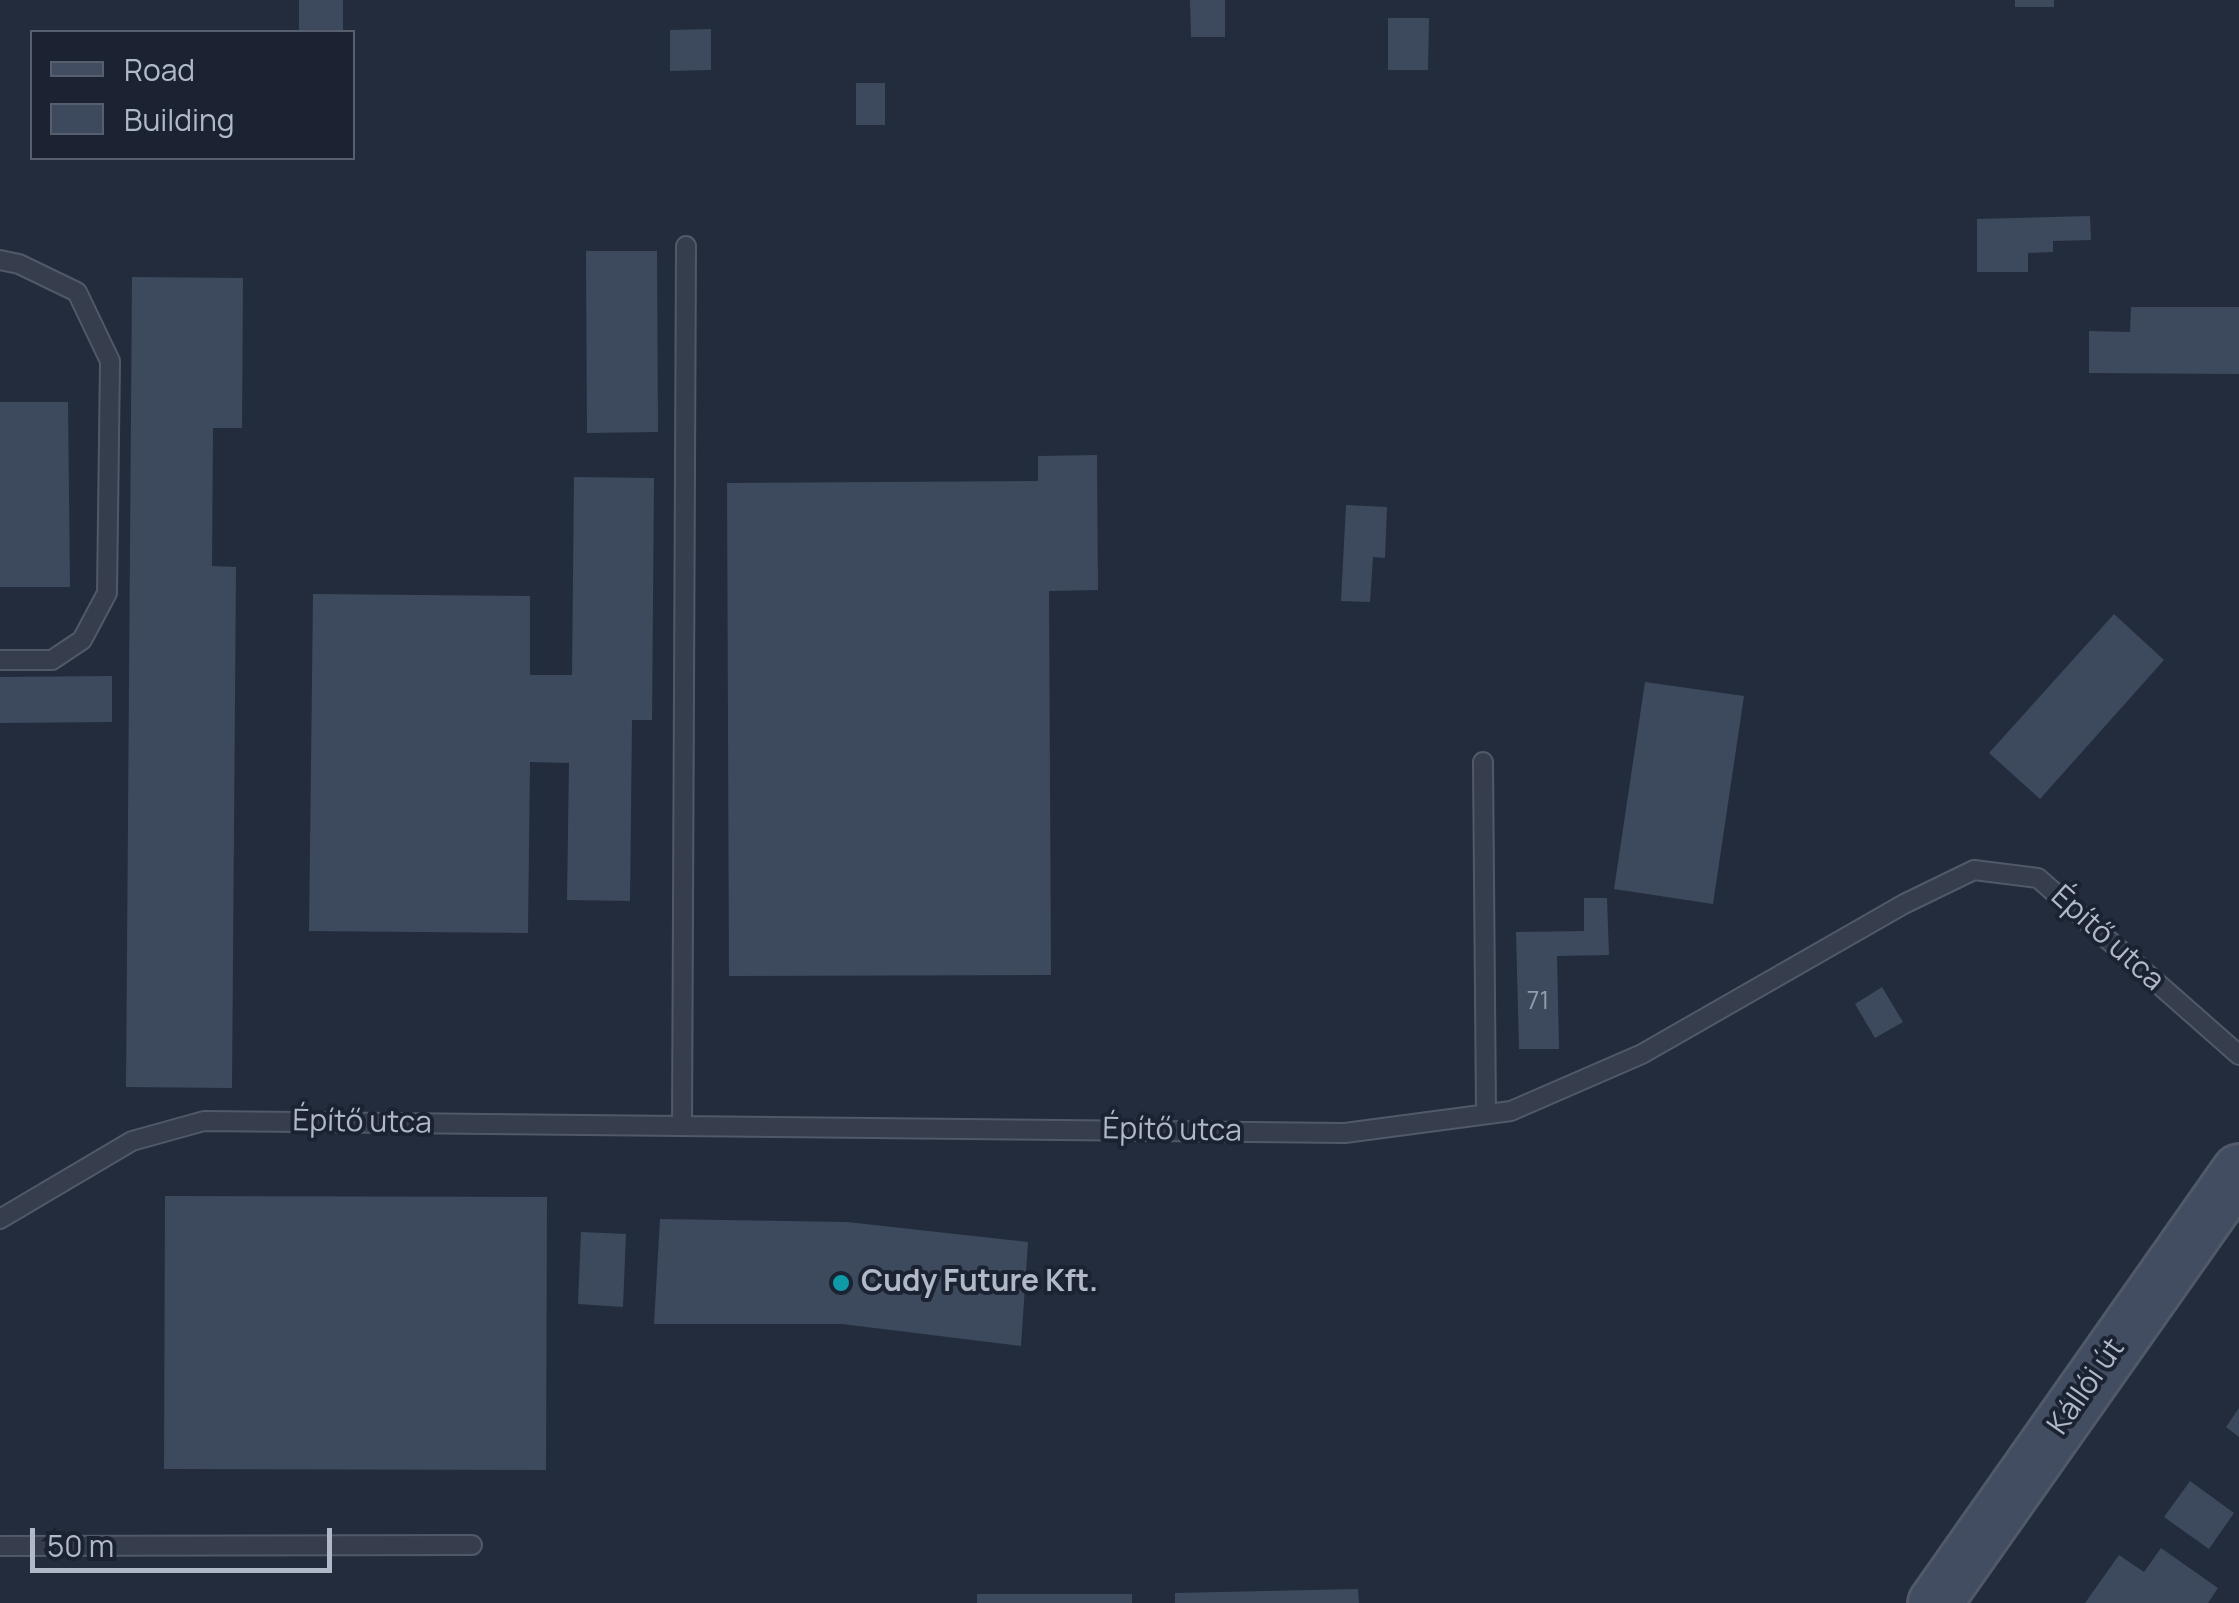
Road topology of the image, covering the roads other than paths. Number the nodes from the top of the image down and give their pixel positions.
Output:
1 (686, 246) dead end
2 (0, 260) edge
3 (0, 660) edge
4 (1483, 762) dead end
5 (2239, 1054) edge
6 (1486, 1114) junction
7 (682, 1126) junction
8 (2239, 1171) edge
9 (0, 1219) edge
10 (0, 1546) edge
11 (472, 1546) dead end
12 (1935, 1603) edge

1 - 7 lane
2 - 3 lane
4 - 6 lane
5 - 6 lane, Építő utca
6 - 7 lane, Építő utca
7 - 9 lane, Építő utca
8 - 12 main road, Kállói út
10 - 11 lane

